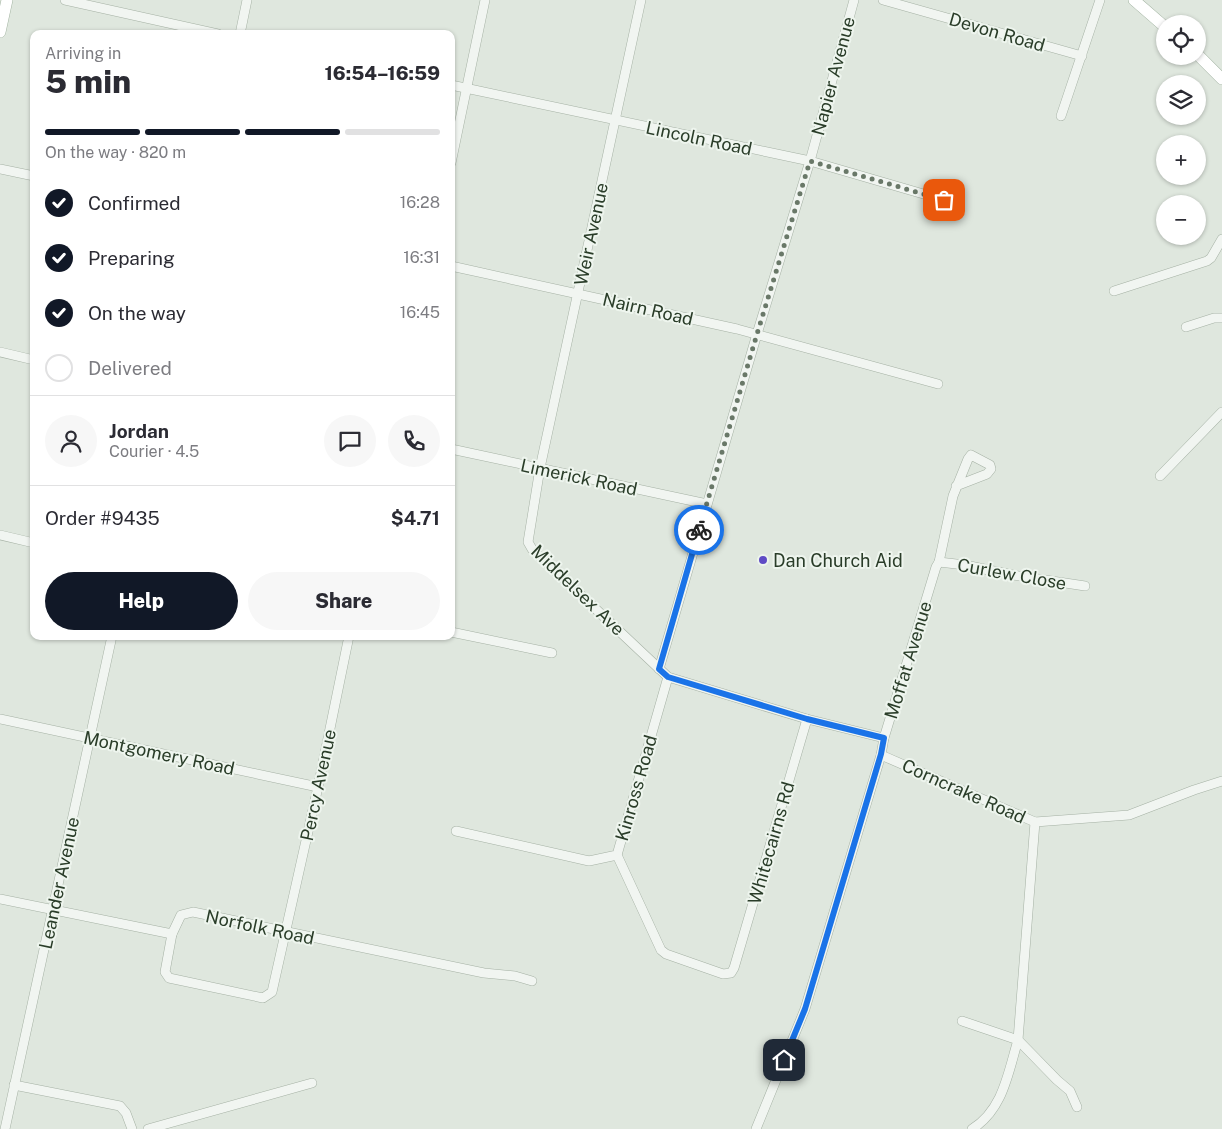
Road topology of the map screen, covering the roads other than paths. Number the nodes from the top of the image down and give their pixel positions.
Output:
1 (7, 0) edge
2 (65, 0) edge
3 (247, 0) edge
4 (485, 0) edge
5 (641, 0) edge
6 (854, 0) edge
7 (884, 0) edge
8 (1100, 0) edge
9 (1134, 0) edge
10 (1156, 19) edge
11 (200, 30) edge
12 (241, 30) edge
13 (0, 32) edge
14 (1082, 56) junction
15 (1206, 63) edge
16 (1222, 79) edge
17 (455, 86) edge
18 (467, 89) junction
19 (1061, 116) dead end
20 (615, 121) junction
21 (455, 144) edge
22 (810, 161) junction
23 (0, 169) edge
24 (30, 175) edge
25 (944, 200) dead end
26 (1222, 240) edge
27 (455, 267) edge
28 (1114, 291) dead end
29 (578, 293) junction
30 (1222, 318) edge
31 (1186, 327) dead end
32 (757, 334) junction
33 (0, 352) edge
34 (30, 359) edge
35 (938, 384) dead end
36 (1222, 412) edge
37 (455, 451) edge
38 (540, 468) junction
39 (1160, 476) dead end
40 (956, 486) dead end
41 (707, 504) junction
42 (0, 535) edge
43 (30, 542) edge
44 (939, 562) junction
45 (1085, 586) dead end
46 (455, 633) edge
47 (111, 640) edge
48 (348, 640) edge
49 (552, 653) dead end
50 (659, 669) junction
51 (668, 677) junction
52 (0, 719) edge
53 (807, 719) junction
54 (89, 738) junction
55 (884, 738) junction
56 (881, 754) junction
57 (1222, 781) edge
58 (318, 787) junction
59 (1035, 822) junction
60 (456, 831) dead end
61 (617, 855) junction
62 (0, 899) edge
63 (53, 911) junction
64 (286, 933) junction
65 (172, 934) junction
66 (532, 981) dead end
67 (962, 1022) dead end
68 (1018, 1040) junction
69 (312, 1083) dead end
70 (14, 1085) junction
71 (1077, 1106) dead end
72 (5, 1129) edge
73 (132, 1129) edge
74 (148, 1129) edge
75 (756, 1129) edge
76 (972, 1129) edge

1 - 13 main road
2 - 11 street
3 - 12 street
4 - 18 street
5 - 20 street, Weir Avenue
6 - 22 street, Napier Avenue
7 - 14 street, Devon Road
8 - 14 street
9 - 10 main road
14 - 19 street
15 - 16 main road
17 - 18 street, Lincoln Road
18 - 20 street, Lincoln Road
18 - 21 street
20 - 22 street, Lincoln Road
20 - 29 street, Weir Avenue
22 - 25 street, Lincoln Road
22 - 32 street, Napier Avenue
23 - 24 street
26 - 28 street
27 - 29 street, Nairn Road
29 - 32 street, Nairn Road
29 - 38 street, Weir Avenue
30 - 31 street
32 - 35 street, Nairn Road
32 - 41 street, Napier Avenue
33 - 34 street
36 - 39 street
37 - 38 street, Limerick Road
38 - 41 street, Limerick Road
38 - 50 street, Middelsex Ave
40 - 44 street, Moffat Avenue
41 - 50 street, Napier Avenue
42 - 43 street
44 - 45 street, Curlew Close
44 - 55 street, Moffat Avenue
46 - 49 street
47 - 54 street, Leander Avenue
48 - 58 street, Percy Avenue
50 - 51 street
51 - 53 street
51 - 61 street, Kinross Road
52 - 54 street, Montgomery Road
53 - 55 street
53 - 61 street, Whitecairns Rd
54 - 58 street, Montgomery Road
54 - 63 street, Leander Avenue
55 - 56 street, Moffat Avenue
56 - 59 street, Corncrake Road
56 - 75 street, Moffat Avenue
57 - 59 street, Corncrake Road
58 - 64 street, Percy Avenue
59 - 68 street
60 - 61 street, Kinross Road
62 - 63 street
63 - 65 street
63 - 70 street, Leander Avenue
64 - 65 street, Norfolk Road
64 - 65 street, Percy Avenue
64 - 66 street, Norfolk Road
67 - 68 street
68 - 71 street
68 - 76 street
69 - 74 street
70 - 72 street, Leander Avenue
70 - 73 street

